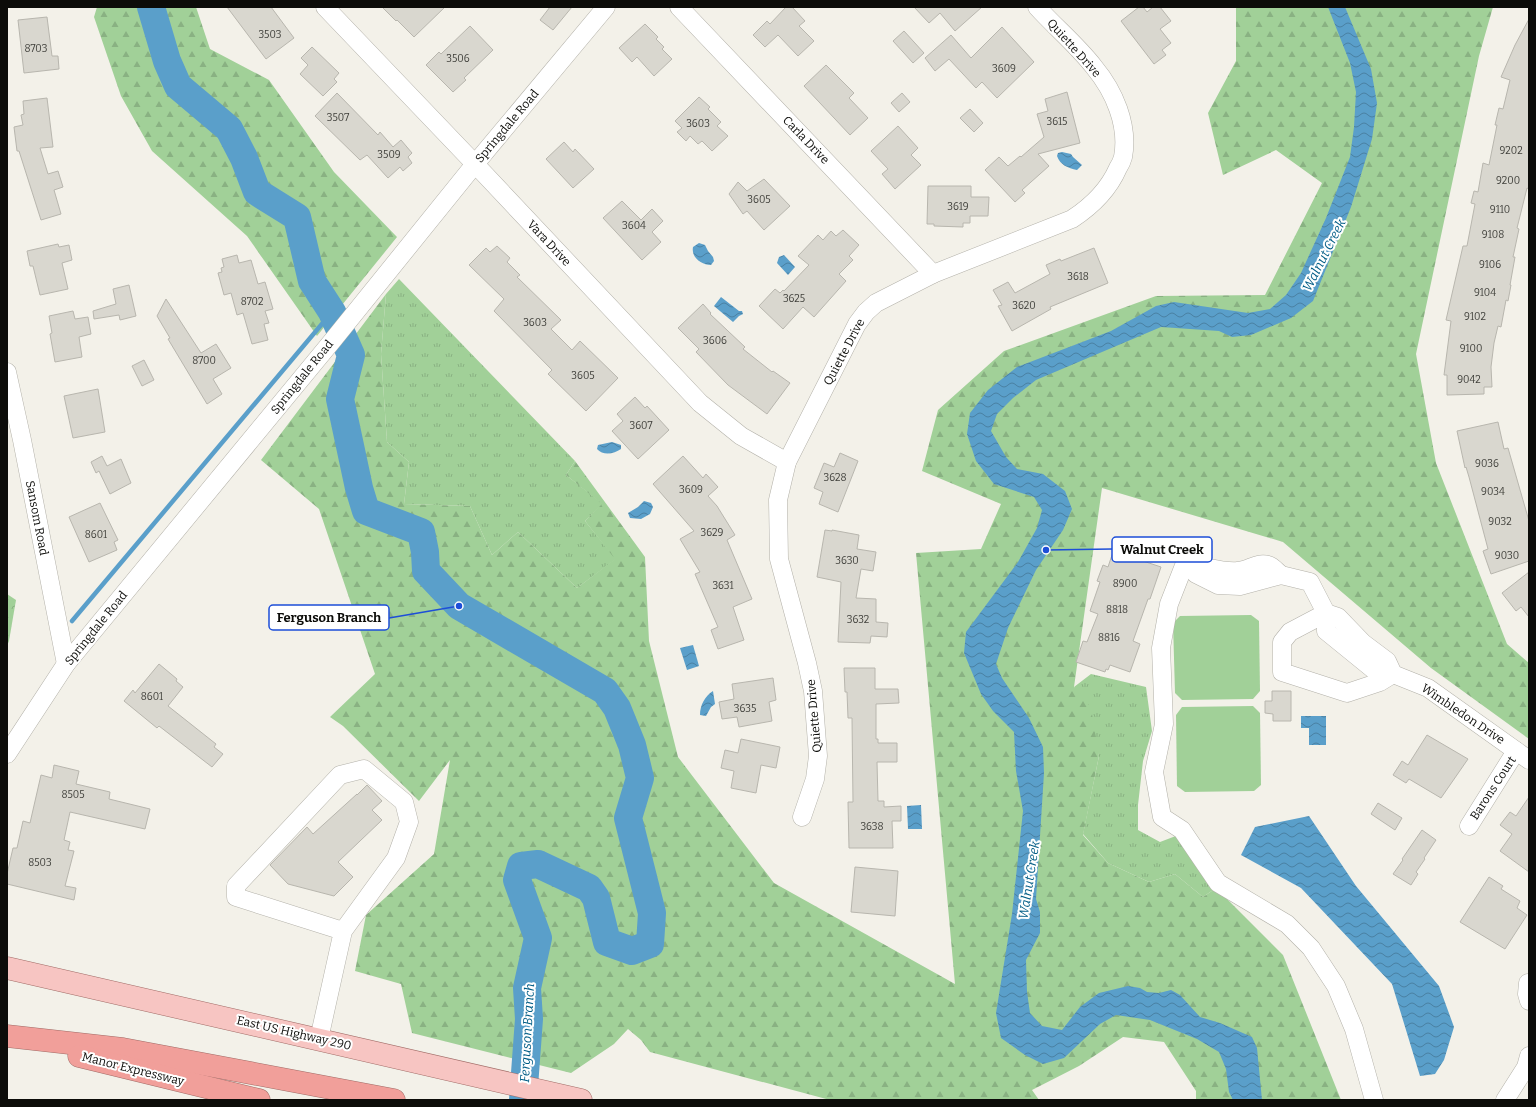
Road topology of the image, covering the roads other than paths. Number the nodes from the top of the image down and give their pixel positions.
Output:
1 (325, 7) edge
2 (606, 7) edge
3 (679, 7) edge
4 (1037, 7) edge
5 (475, 164) junction
6 (934, 274) junction
7 (7, 372) edge
8 (787, 462) junction
9 (1326, 613) junction
10 (66, 664) junction
11 (1393, 674) junction
12 (7, 754) edge
13 (1523, 755) edge
14 (802, 817) dead end
15 (1469, 826) dead end
16 (343, 931) junction
17 (7, 968) edge
18 (1529, 982) edge
19 (1529, 1001) edge
20 (7, 1037) edge
21 (319, 1039) junction
22 (1529, 1056) edge
23 (259, 1100) edge
24 (394, 1100) edge
25 (581, 1100) edge
26 (1374, 1100) edge
27 (1505, 1100) edge

1 - 5 street, Vara Drive
2 - 5 street, Springdale Road
3 - 6 street, Carla Drive
4 - 6 street, Quiette Drive
5 - 8 street, Vara Drive
5 - 10 street, Springdale Road
6 - 8 street, Quiette Drive
7 - 10 street, Sansom Road
8 - 14 street, Quiette Drive
9 - 11 street
9 - 11 street
9 - 26 street
10 - 12 street, Springdale Road
11 - 13 street, Wimbledon Drive
13 - 15 street, Barons Court
16 - 16 street
16 - 21 street
17 - 21 main road, East US Highway 290
18 - 19 street
20 - 23 highway, Manor Expressway
20 - 24 highway
21 - 25 main road, East US Highway 290
22 - 27 street

